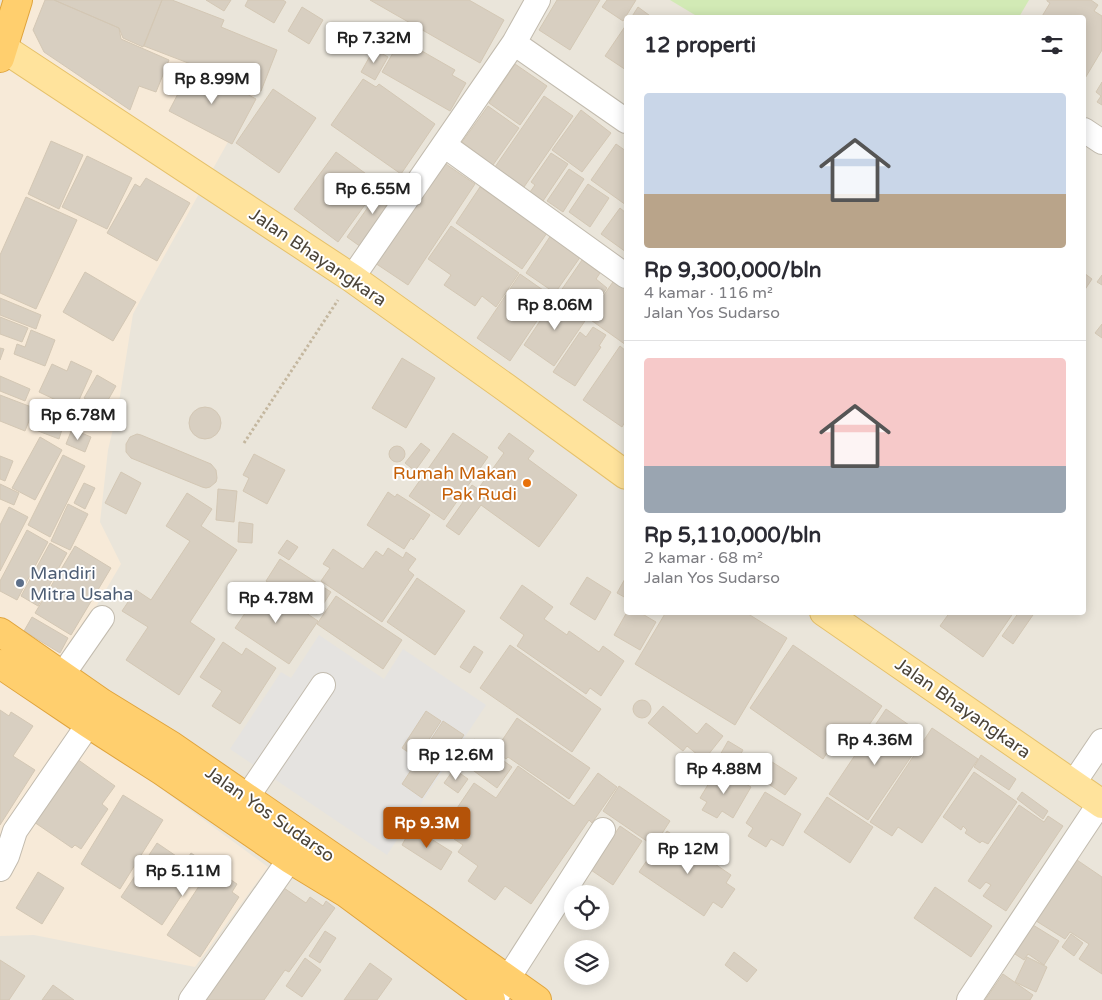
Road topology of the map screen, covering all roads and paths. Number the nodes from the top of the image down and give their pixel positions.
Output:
1 (18, 0) edge
2 (538, 0) edge
3 (514, 43) junction
4 (1, 53) edge
5 (624, 120) edge
6 (1086, 131) edge
7 (1102, 142) edge
8 (444, 145) junction
9 (624, 275) edge
10 (352, 278) junction
11 (244, 442) dead end
12 (624, 475) edge
13 (828, 615) edge
14 (102, 618) dead end
15 (0, 632) edge
16 (0, 664) edge
17 (323, 685) dead end
18 (55, 686) junction
19 (95, 714) junction
20 (1102, 741) edge
21 (1073, 784) junction
22 (1101, 804) edge
23 (239, 808) junction
24 (603, 830) dead end
25 (290, 859) junction
26 (0, 869) edge
27 (497, 993) edge
28 (191, 1000) edge
29 (537, 1000) edge
30 (969, 1000) edge

1 - 4 highway
2 - 3 street
3 - 5 street
3 - 8 street
4 - 10 main road, Jalan Bhayangkara
6 - 7 street
8 - 9 street
8 - 10 street
10 - 11 path
10 - 12 main road, Jalan Bhayangkara
13 - 21 main road, Jalan Bhayangkara
14 - 18 street
15 - 18 highway, Jalan Yos Sudarso
16 - 18 highway, Jalan Yos Sudarso
17 - 23 street
18 - 19 highway, Jalan Yos Sudarso
19 - 23 highway, Jalan Yos Sudarso
19 - 26 street
20 - 21 street
21 - 22 main road, Jalan Bhayangkara
22 - 30 street
23 - 25 highway, Jalan Yos Sudarso
23 - 27 highway, Jalan Yos Sudarso
24 - 27 street
25 - 27 highway, Jalan Yos Sudarso
25 - 28 street
27 - 29 highway, Jalan Yos Sudarso

